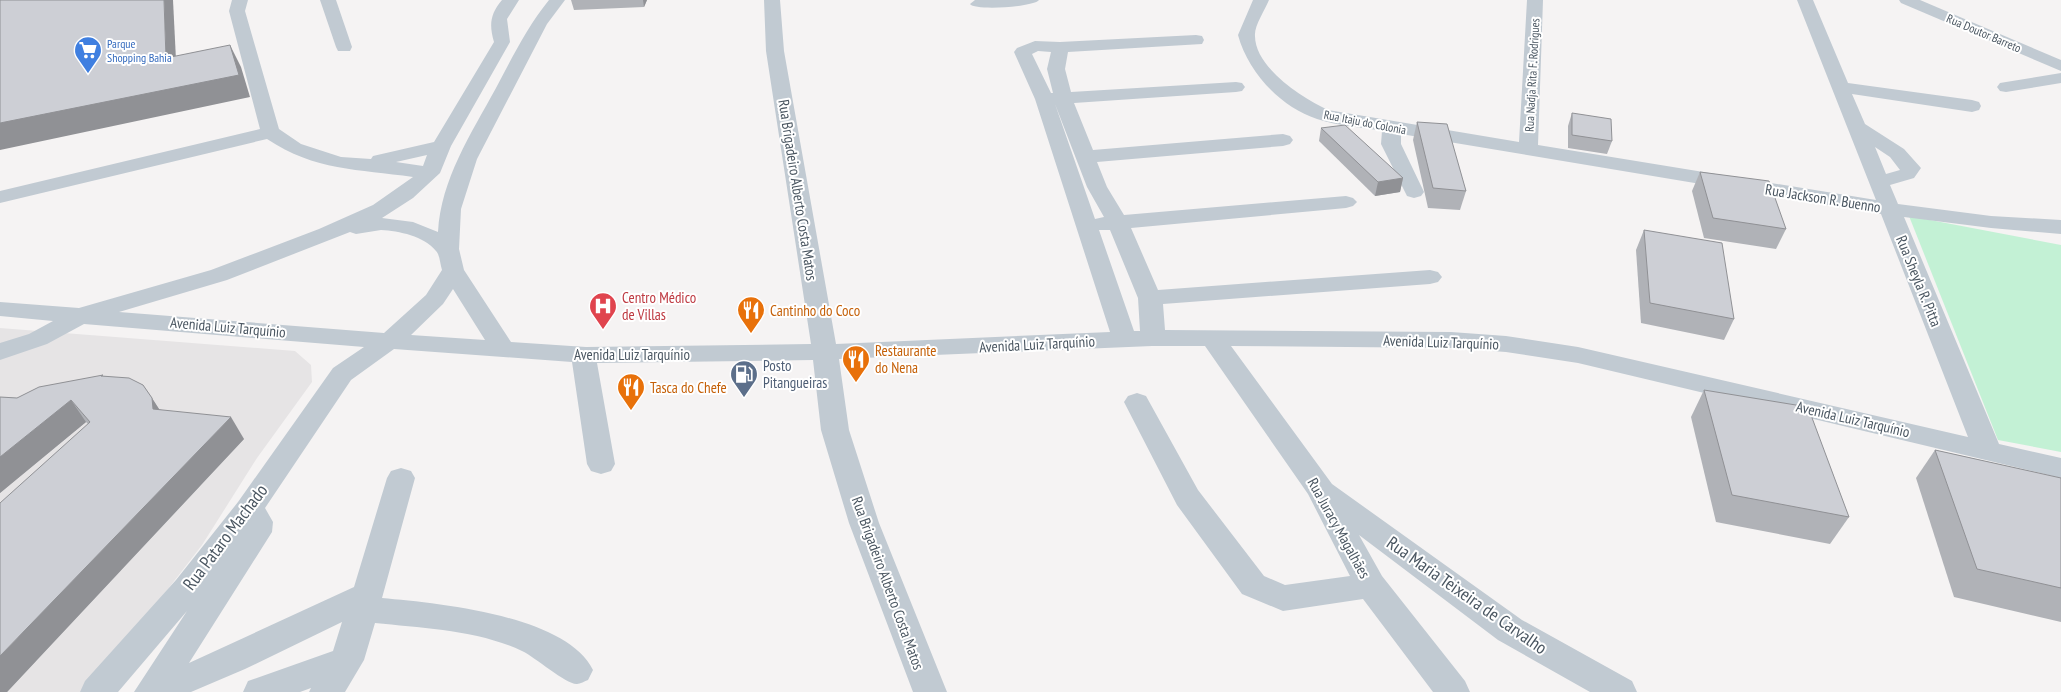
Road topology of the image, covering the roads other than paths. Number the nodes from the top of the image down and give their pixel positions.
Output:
1 (240, 0) edge
2 (328, 0) edge
3 (512, 0) edge
4 (557, 0) edge
5 (772, 0) edge
6 (1031, 0) edge
7 (1261, 0) edge
8 (1532, 0) edge
9 (1805, 0) edge
10 (1908, 0) edge
11 (978, 4) dead end
12 (497, 23) junction
13 (539, 23) junction
14 (1196, 40) dead end
15 (344, 47) dead end
16 (1060, 47) junction
17 (2061, 66) edge
18 (2061, 78) edge
19 (1236, 87) dead end
20 (2006, 87) dead end
21 (1839, 88) junction
22 (1054, 99) junction
23 (1972, 106) dead end
24 (1856, 127) junction
25 (1392, 128) junction
26 (270, 132) junction
27 (1284, 140) dead end
28 (441, 146) junction
29 (1528, 149) junction
30 (1085, 157) junction
31 (366, 164) junction
32 (430, 173) junction
33 (1878, 182) junction
34 (1097, 187) junction
35 (1074, 190) junction
36 (1414, 192) dead end
37 (0, 197) edge
38 (1346, 202) dead end
39 (1889, 208) junction
40 (1118, 223) junction
41 (1086, 225) junction
42 (2061, 227) edge
43 (327, 234) junction
44 (450, 259) junction
45 (1102, 273) junction
46 (1140, 273) junction
47 (219, 275) junction
48 (1430, 277) dead end
49 (1150, 298) junction
50 (0, 309) edge
51 (82, 314) junction
52 (420, 314) junction
53 (182, 323) junction
54 (336, 337) junction
55 (1152, 338) junction
56 (1212, 338) junction
57 (391, 340) junction
58 (1125, 340) junction
59 (503, 349) junction
60 (0, 352) edge
61 (825, 352) junction
62 (586, 355) junction
63 (342, 374) junction
64 (1137, 402) dead end
65 (1988, 451) junction
66 (601, 464) dead end
67 (2061, 468) edge
68 (401, 478) dead end
69 (1320, 489) junction
70 (248, 510) junction
71 (1371, 586) junction
72 (365, 602) junction
73 (177, 652) junction
74 (347, 660) junction
75 (217, 667) junction
76 (576, 670) dead end
77 (97, 692) edge
78 (151, 692) edge
79 (260, 692) edge
80 (326, 692) edge
81 (930, 692) edge
82 (1453, 692) edge
83 (1620, 692) edge

1 - 26 street
2 - 15 street
3 - 12 street
4 - 13 street
5 - 61 street, Rua Brigadeiro Alberto Costa Matos
6 - 11 street
7 - 25 street, Rua Itaju do Colonia
8 - 29 street, Rua Nadja Rita F. Rodrigues
9 - 21 street, Rua Sheyla R. Pitta
10 - 17 street, Rua Doutor Barreto
12 - 13 street
12 - 28 street
13 - 44 street
14 - 16 street
16 - 22 street
16 - 22 street
18 - 20 street
19 - 22 street
21 - 23 street
21 - 24 street, Rua Sheyla R. Pitta
22 - 30 street
22 - 35 street
24 - 33 street, Rua Sheyla R. Pitta
24 - 33 street
25 - 29 street, Rua Itaju do Colonia
25 - 36 street
26 - 31 street
26 - 37 street
27 - 30 street
28 - 31 street
28 - 32 street
29 - 39 street, Rua Jackson R. Buenno
30 - 34 street
31 - 32 street
32 - 43 street
33 - 39 street, Rua Sheyla R. Pitta
34 - 35 street
34 - 40 street
35 - 41 street
38 - 40 street
39 - 42 street, Rua Jackson R. Buenno
39 - 65 street, Rua Sheyla R. Pitta
40 - 41 street
40 - 46 street
41 - 45 street
43 - 44 street
43 - 47 street
44 - 52 street, Rua Pataro Machado
44 - 59 street
45 - 46 street
45 - 58 street
46 - 49 street
47 - 51 street
47 - 53 street
48 - 49 street
49 - 55 street
50 - 51 street, Avenida Luiz Tarquínio
51 - 53 street, Avenida Luiz Tarquínio
51 - 60 street
52 - 54 street
52 - 57 street, Rua Pataro Machado
53 - 54 street, Avenida Luiz Tarquínio
54 - 57 street, Avenida Luiz Tarquínio
54 - 63 street
55 - 56 street, Avenida Luiz Tarquínio
55 - 58 street, Avenida Luiz Tarquínio
56 - 65 street, Avenida Luiz Tarquínio
56 - 69 street, Rua Juracy Magalhães
57 - 59 street, Avenida Luiz Tarquínio
57 - 63 street, Rua Pataro Machado
58 - 61 street, Avenida Luiz Tarquínio
59 - 62 street, Avenida Luiz Tarquínio
61 - 62 street, Avenida Luiz Tarquínio
61 - 81 street, Rua Brigadeiro Alberto Costa Matos
62 - 66 street
63 - 70 street, Rua Pataro Machado
64 - 71 street
65 - 67 street, Avenida Luiz Tarquínio
68 - 72 street
69 - 71 street, Rua Juracy Magalhães
69 - 83 street, Rua Maria Teixeira de Carvalho
70 - 73 street
70 - 77 street, Rua Pataro Machado
71 - 82 street, Rua Juracy Magalhães
72 - 74 street
72 - 75 street
72 - 76 street
73 - 75 street
73 - 78 street
74 - 79 street
74 - 80 street
75 - 78 street

